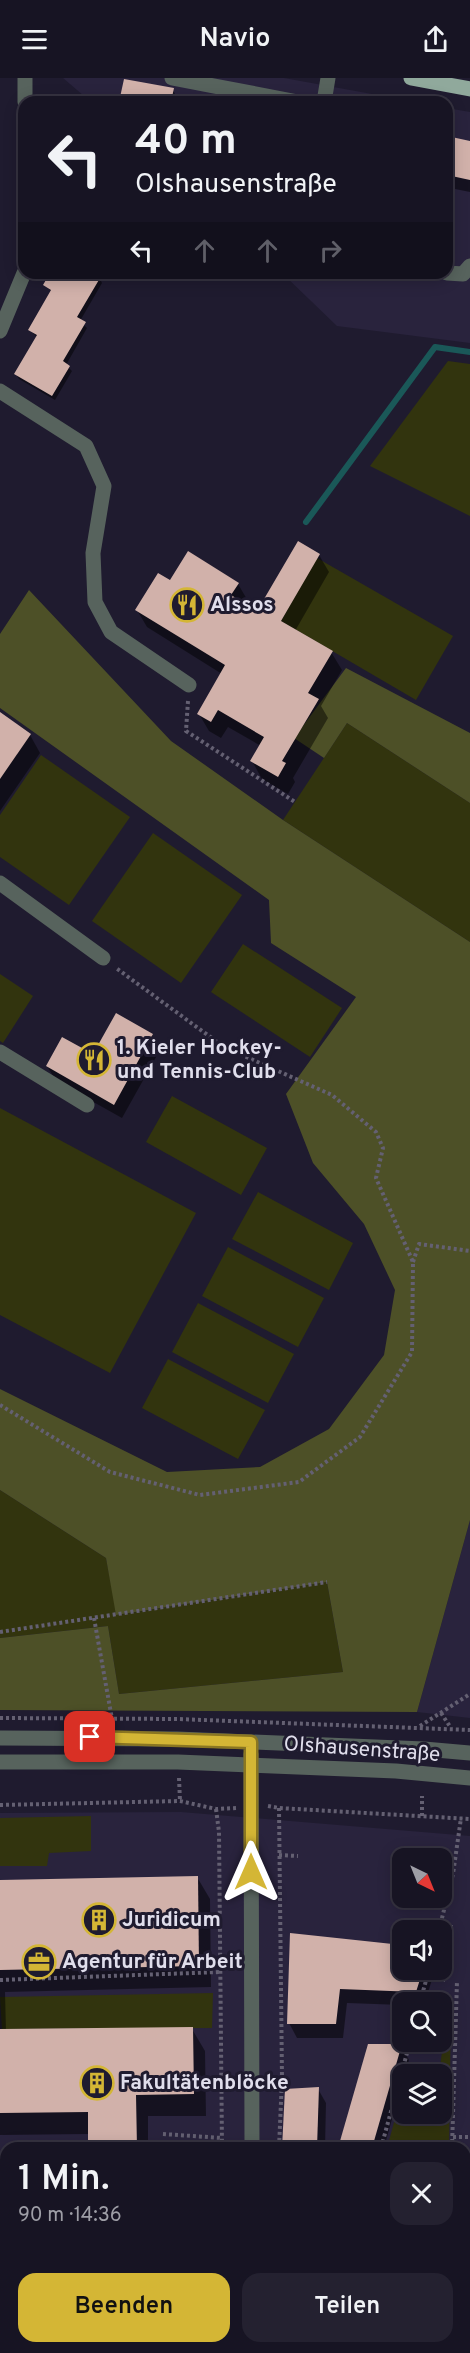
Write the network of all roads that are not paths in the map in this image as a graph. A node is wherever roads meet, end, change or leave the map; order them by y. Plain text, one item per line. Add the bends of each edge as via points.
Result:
1 (26, 78) edge
2 (172, 78) edge
3 (328, 78) edge
4 (411, 78) edge
5 (470, 89) edge
6 (25, 96) edge
7 (266, 96) edge
8 (325, 96) edge
9 (470, 266) edge
10 (453, 273) edge
11 (22, 279) edge
12 (0, 331) edge
13 (0, 391) edge
14 (189, 685) road end
15 (0, 883) edge
16 (103, 958) road end
17 (0, 1052) edge
18 (87, 1105) dead end
19 (0, 1738) edge
20 (251, 1742) junction
21 (470, 1753) edge
22 (0, 1762) edge
23 (251, 1764) junction
24 (470, 1778) edge
25 (252, 2142) edge

1 - 6 street
2 - 7 street
3 - 8 street
4 - 5 main road
9 - 10 street via 463,274
11 - 12 street
13 - 14 street via 86,446 104,486 93,553 95,602 111,632
15 - 16 street
17 - 18 street
19 - 20 street, Olshausenstraße
20 - 21 street, Olshausenstraße
20 - 23 street
22 - 23 street, Olshausenstraße
23 - 24 street, Olshausenstraße
23 - 25 street

